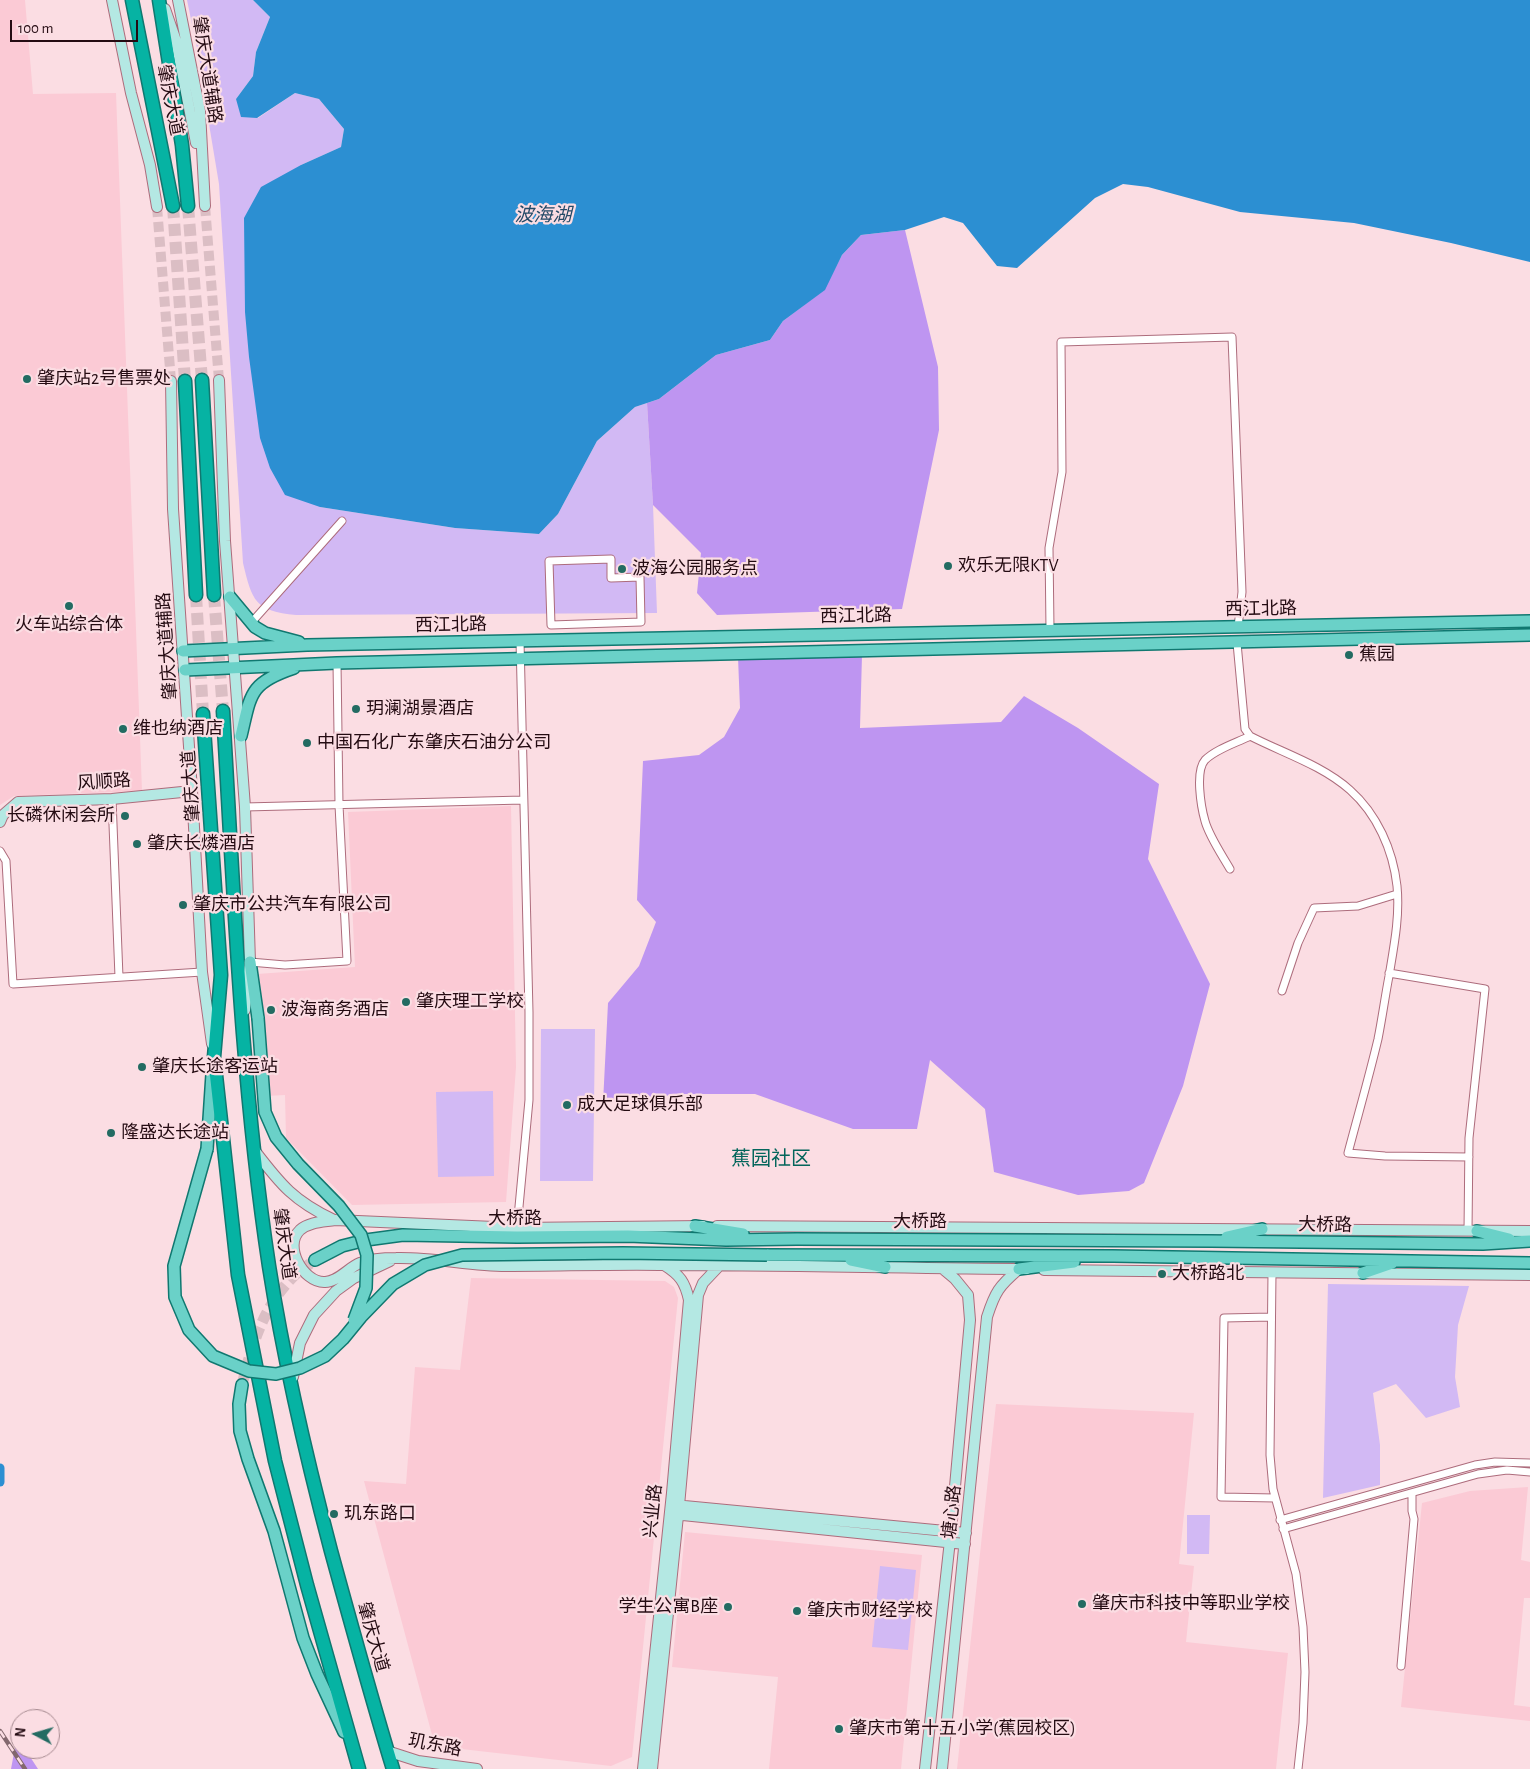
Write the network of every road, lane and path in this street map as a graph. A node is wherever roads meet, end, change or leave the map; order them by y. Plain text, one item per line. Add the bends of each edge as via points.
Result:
1 (112, 0) edge
2 (160, 0) edge
3 (178, 0) edge
4 (132, 4) edge
5 (202, 173) junction
6 (173, 206) tunnel mouth
7 (188, 206) tunnel mouth
8 (205, 206) tunnel mouth
9 (157, 207) tunnel mouth
10 (202, 380) tunnel mouth
11 (219, 380) tunnel mouth
12 (171, 381) tunnel mouth
13 (185, 381) tunnel mouth
14 (342, 520) dead end
15 (549, 561) joint
16 (196, 595) tunnel mouth
17 (214, 595) tunnel mouth
18 (230, 597) junction
19 (1530, 621) edge
20 (251, 623) junction
21 (1238, 627) junction
22 (1050, 629) junction
23 (980, 631) junction
24 (1530, 635) edge
25 (520, 641) junction
26 (1237, 643) junction
27 (307, 645) junction
28 (234, 648) junction
29 (980, 648) junction
30 (183, 651) junction
31 (521, 659) junction
32 (337, 663) junction
33 (308, 664) junction
34 (236, 668) junction
35 (185, 670) junction
36 (223, 711) tunnel mouth
37 (203, 714) tunnel mouth
38 (241, 736) junction
39 (1250, 736) junction
40 (192, 791) junction
41 (112, 798) junction
42 (523, 800) junction
43 (339, 805) junction
44 (245, 807) junction
45 (0, 822) edge
46 (0, 851) edge
47 (1230, 869) dead end
48 (1397, 894) junction
49 (250, 962) junction
50 (202, 972) junction
51 (1389, 973) junction
52 (119, 978) junction
53 (1282, 991) dead end
54 (243, 1035) junction
55 (214, 1058) junction
56 (255, 1151) junction
57 (1469, 1157) junction
58 (335, 1220) junction
59 (695, 1226) junction
60 (517, 1228) junction
61 (1262, 1229) junction
62 (1472, 1231) junction
63 (1530, 1231) edge
64 (797, 1239) junction
65 (1212, 1241) junction
66 (1518, 1241) junction
67 (1530, 1241) edge
68 (822, 1255) junction
69 (1113, 1256) junction
70 (398, 1258) junction
71 (315, 1260) tunnel mouth
72 (1400, 1261) junction
73 (1530, 1263) edge
74 (664, 1264) junction
75 (720, 1265) junction
76 (885, 1267) junction
77 (943, 1269) junction
78 (1019, 1269) junction
79 (1272, 1273) junction
80 (1363, 1273) junction
81 (1530, 1275) edge
82 (1271, 1317) junction
83 (343, 1339) junction
84 (242, 1385) tunnel mouth
85 (291, 1388) junction
86 (1530, 1463) edge
87 (1530, 1472) edge
88 (1412, 1493) junction
89 (1275, 1498) junction
90 (674, 1510) junction
91 (1280, 1520) junction
92 (1283, 1530) junction
93 (966, 1533) junction
94 (950, 1537) junction
95 (965, 1544) junction
96 (1401, 1666) dead end
97 (351, 1747) junction
98 (387, 1751) junction
99 (359, 1769) edge
100 (393, 1769) edge
101 (477, 1769) edge
102 (643, 1769) edge
103 (652, 1769) edge
104 (925, 1769) edge
105 (942, 1769) edge
106 (1298, 1769) edge

1 - 9 street
2 - 5 street via 176,42
2 - 7 highway, 肇庆大道
3 - 5 street, 肇庆大道辅路 via 200,111
4 - 6 highway, 肇庆大道
5 - 8 street, 肇庆大道辅路
10 - 17 highway
11 - 18 street
12 - 30 street, 肇庆大道辅路 via 174,509
13 - 16 highway
14 - 20 street
15 - 15 street via 611,559 611,578 640,577 641,622 551,625
18 - 20 main road
18 - 28 street
19 - 21 main road, 西江北路
20 - 27 main road via 265,633
21 - 22 main road, 西江北路
21 - 22 street via 1242,592 1232,337 1061,342 1062,472 1049,548
22 - 23 main road, 西江北路
23 - 25 main road, 西江北路
23 - 29 main road
24 - 26 main road, 西江北路
25 - 27 main road, 西江北路
25 - 31 street
26 - 29 main road, 西江北路
26 - 39 street via 1245,730
27 - 28 main road, 西江北路
27 - 33 main road
28 - 30 main road, 西江北路
28 - 34 street
29 - 31 main road, 西江北路
30 - 35 street, 肇庆大道辅路
31 - 32 main road, 西江北路
31 - 42 street
32 - 33 main road, 西江北路
32 - 43 street
33 - 34 main road, 西江北路
33 - 38 main road via 268,678 258,686 251,695
34 - 35 main road, 西江北路
34 - 38 street
35 - 40 street, 肇庆大道辅路
36 - 54 highway, 肇庆大道
37 - 55 highway, 肇庆大道 via 221,975
38 - 44 street
39 - 47 street via 1211,755 1200,772 1205,821
39 - 48 street via 1323,771 1350,790 1374,817 1388,845
40 - 41 street, 风顺路
40 - 50 street, 肇庆大道辅路
41 - 45 street, 风顺路 via 18,802
41 - 52 street
42 - 43 street
42 - 60 street via 529,1100
43 - 44 street
43 - 49 street via 347,961 285,966
44 - 49 street
46 - 52 street via 6,861 13,984
48 - 51 street via 1398,919
48 - 53 street via 1358,906 1314,908
49 - 54 street
49 - 83 main road, bridge via 265,1112 276,1137 355,1224 365,1248 366,1288 358,1313
50 - 52 street
50 - 55 street, 肇庆大道辅路
51 - 57 street via 1485,989
51 - 57 street via 1378,1038 1348,1153
54 - 56 highway, 肇庆大道
55 - 83 main road, bridge via 207,1149 174,1266 175,1297 189,1330 213,1356 249,1371 276,1374 300,1368 324,1356
55 - 97 highway, 肇庆大道 via 238,1275 255,1363 275,1461
56 - 58 street via 286,1190
56 - 85 highway, 肇庆大道 via 269,1267
57 - 62 street
58 - 60 street
58 - 70 street via 310,1224 299,1231 293,1244 298,1262 312,1279 325,1283 360,1263
59 - 60 street
59 - 61 street
59 - 64 main road
61 - 62 street
61 - 65 main road
62 - 63 street
62 - 66 main road
64 - 65 main road, 大桥路
64 - 71 main road, 大桥路 via 403,1235 342,1246
65 - 66 main road, 大桥路 via 1483,1244
66 - 67 main road, 大桥路
68 - 69 main road, 大桥路
68 - 76 main road
68 - 83 main road, 大桥路, bridge via 462,1255 425,1265 393,1284
69 - 72 main road, 大桥路
69 - 78 main road
70 - 74 street via 504,1266
70 - 85 street via 354,1278 336,1291 314,1315 300,1343
72 - 73 main road, 大桥路
72 - 80 main road
74 - 75 street
74 - 90 street, 兴业路 via 678,1274 689,1300
75 - 76 street
75 - 90 street, 兴业路 via 703,1283 698,1296
76 - 77 street
77 - 78 street
77 - 94 street, 塘心路 via 956,1279 968,1295 970,1305
78 - 79 street
78 - 93 street, 塘心路 via 994,1295 987,1318
79 - 80 street
79 - 82 street
80 - 81 street
82 - 89 street via 1270,1455
82 - 89 street via 1224,1318 1221,1497
84 - 97 main road via 238,1404 240,1431 248,1459 274,1531 303,1638
85 - 98 highway, 肇庆大道 via 344,1600
86 - 91 street via 1506,1461 1475,1466
87 - 88 street via 1488,1472
88 - 92 street
88 - 96 street via 1414,1519
89 - 91 street
90 - 94 street
90 - 102 street, 兴业路
90 - 103 street, 兴业路
91 - 92 street
92 - 106 street via 1296,1574 1303,1627 1305,1672
93 - 94 street
93 - 95 street, 塘心路
94 - 95 street
94 - 104 street, 塘心路
95 - 105 street, 塘心路
97 - 99 highway, 肇庆大道
98 - 100 highway, 肇庆大道
98 - 101 street, 玑东路 via 418,1761

